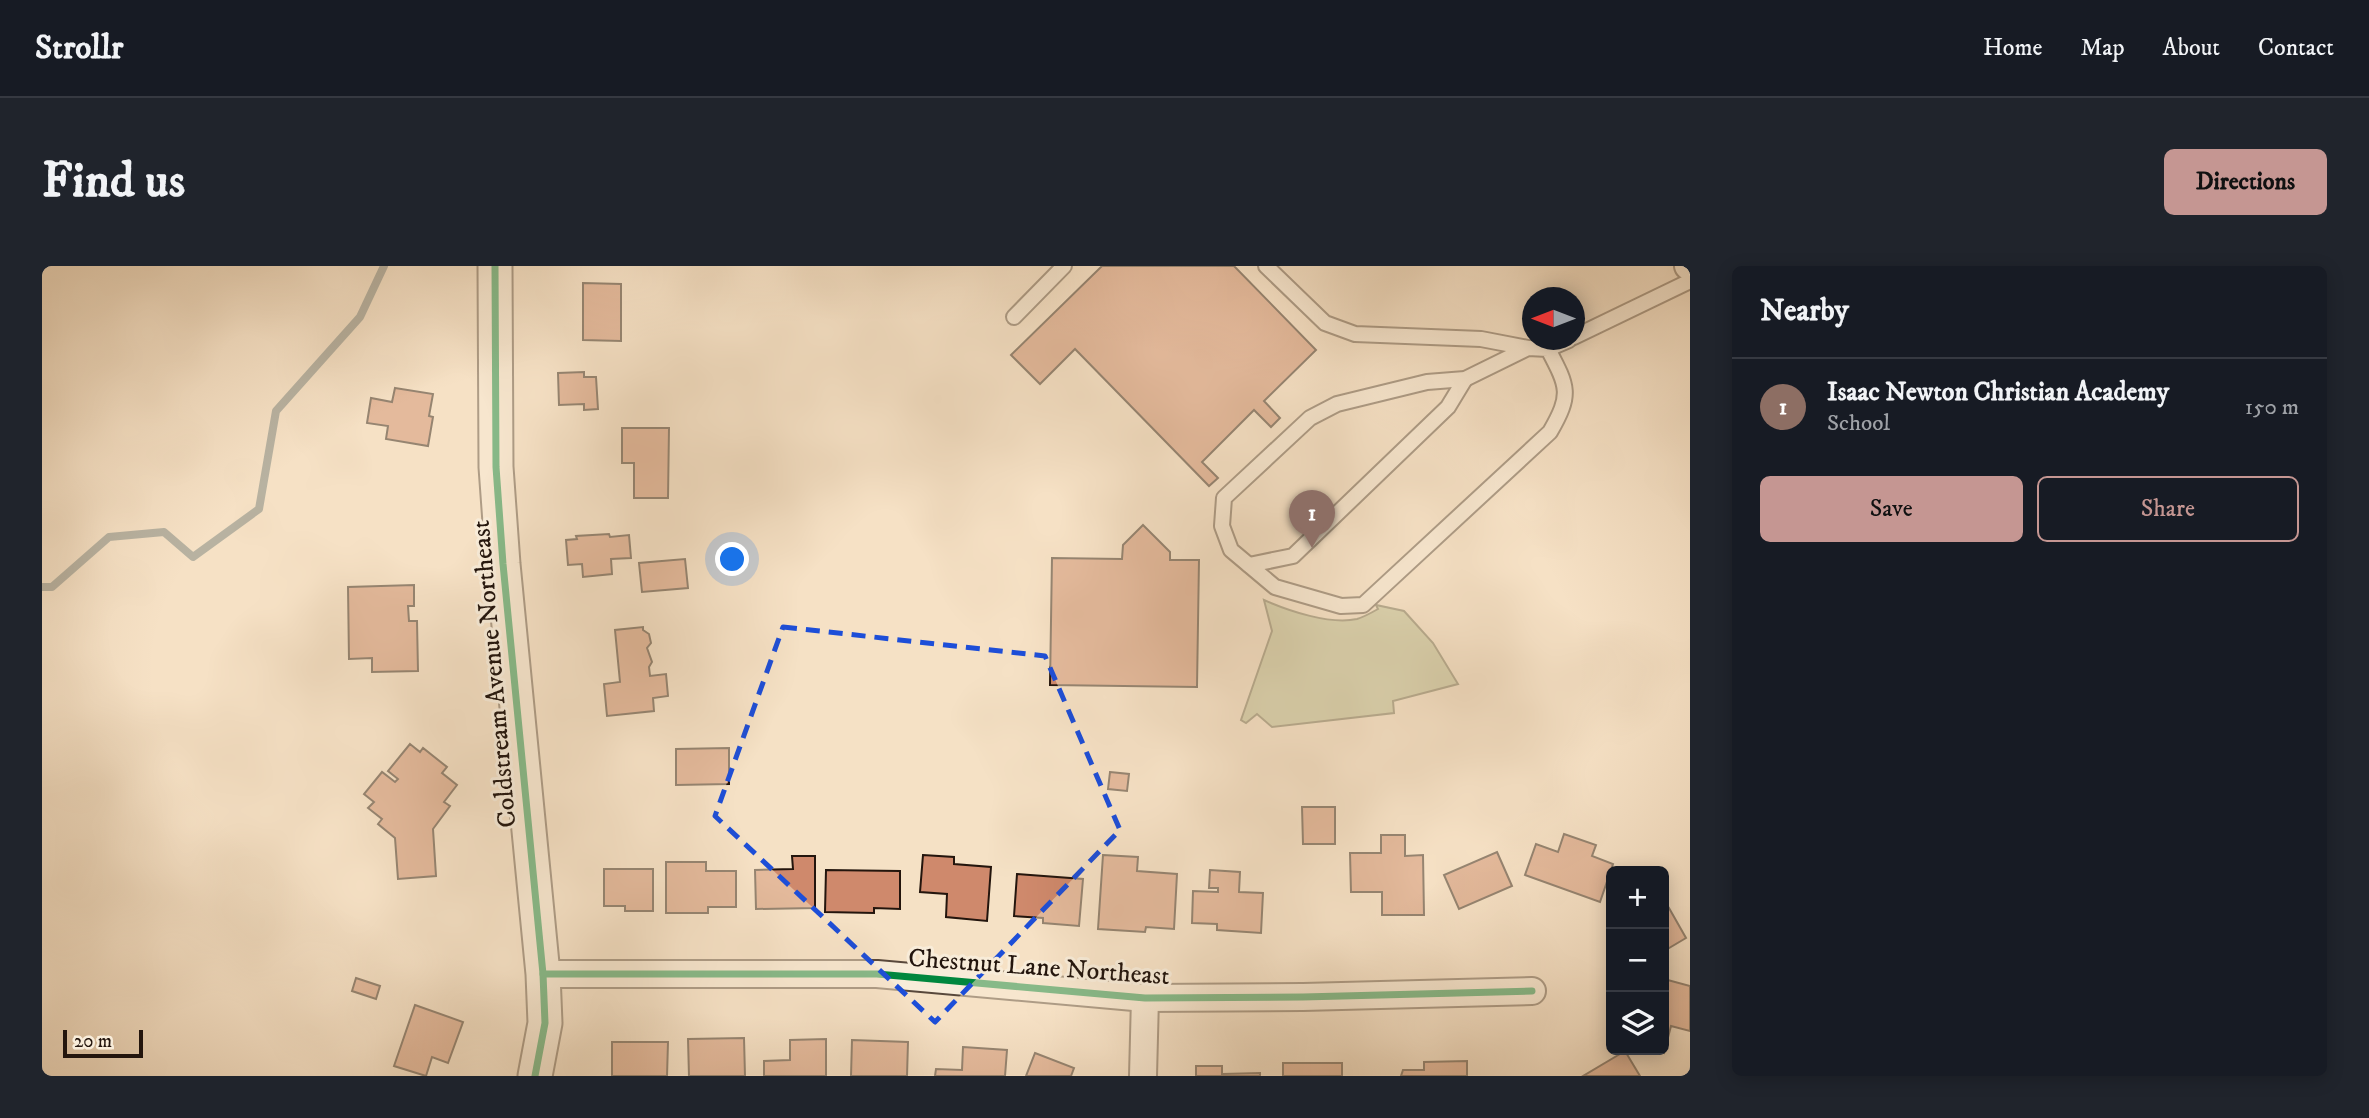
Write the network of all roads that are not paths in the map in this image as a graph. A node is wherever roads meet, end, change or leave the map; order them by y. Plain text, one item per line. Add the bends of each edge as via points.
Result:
1 (495, 266) edge
2 (1064, 266) edge
3 (1266, 266) edge
4 (1690, 281) edge
5 (1014, 317) dead end
6 (1585, 332) edge
7 (1522, 347) edge
8 (1524, 350) edge
9 (1549, 350) edge
10 (1465, 379) junction
11 (1249, 565) junction
12 (543, 974) junction
13 (1532, 991) dead end
14 (1145, 998) junction
15 (535, 1076) edge
16 (1143, 1076) edge

1 - 12 street, Coldstream Avenue Northeast via 496,467
2 - 5 lane
3 - 7 lane via 1325,323 1355,334 1481,339
4 - 6 lane
8 - 10 lane
9 - 11 lane via 1565,381 1563,409 1550,432 1363,605 1341,606 1275,587
10 - 11 lane via 1448,407 1293,556
10 - 11 lane via 1427,382 1337,404 1310,418 1224,498 1222,526 1231,550
12 - 14 street, Chestnut Lane Northeast via 877,974
12 - 15 street, Coldstream Avenue Northeast via 545,1023
13 - 14 street, Chestnut Lane Northeast
14 - 16 street

